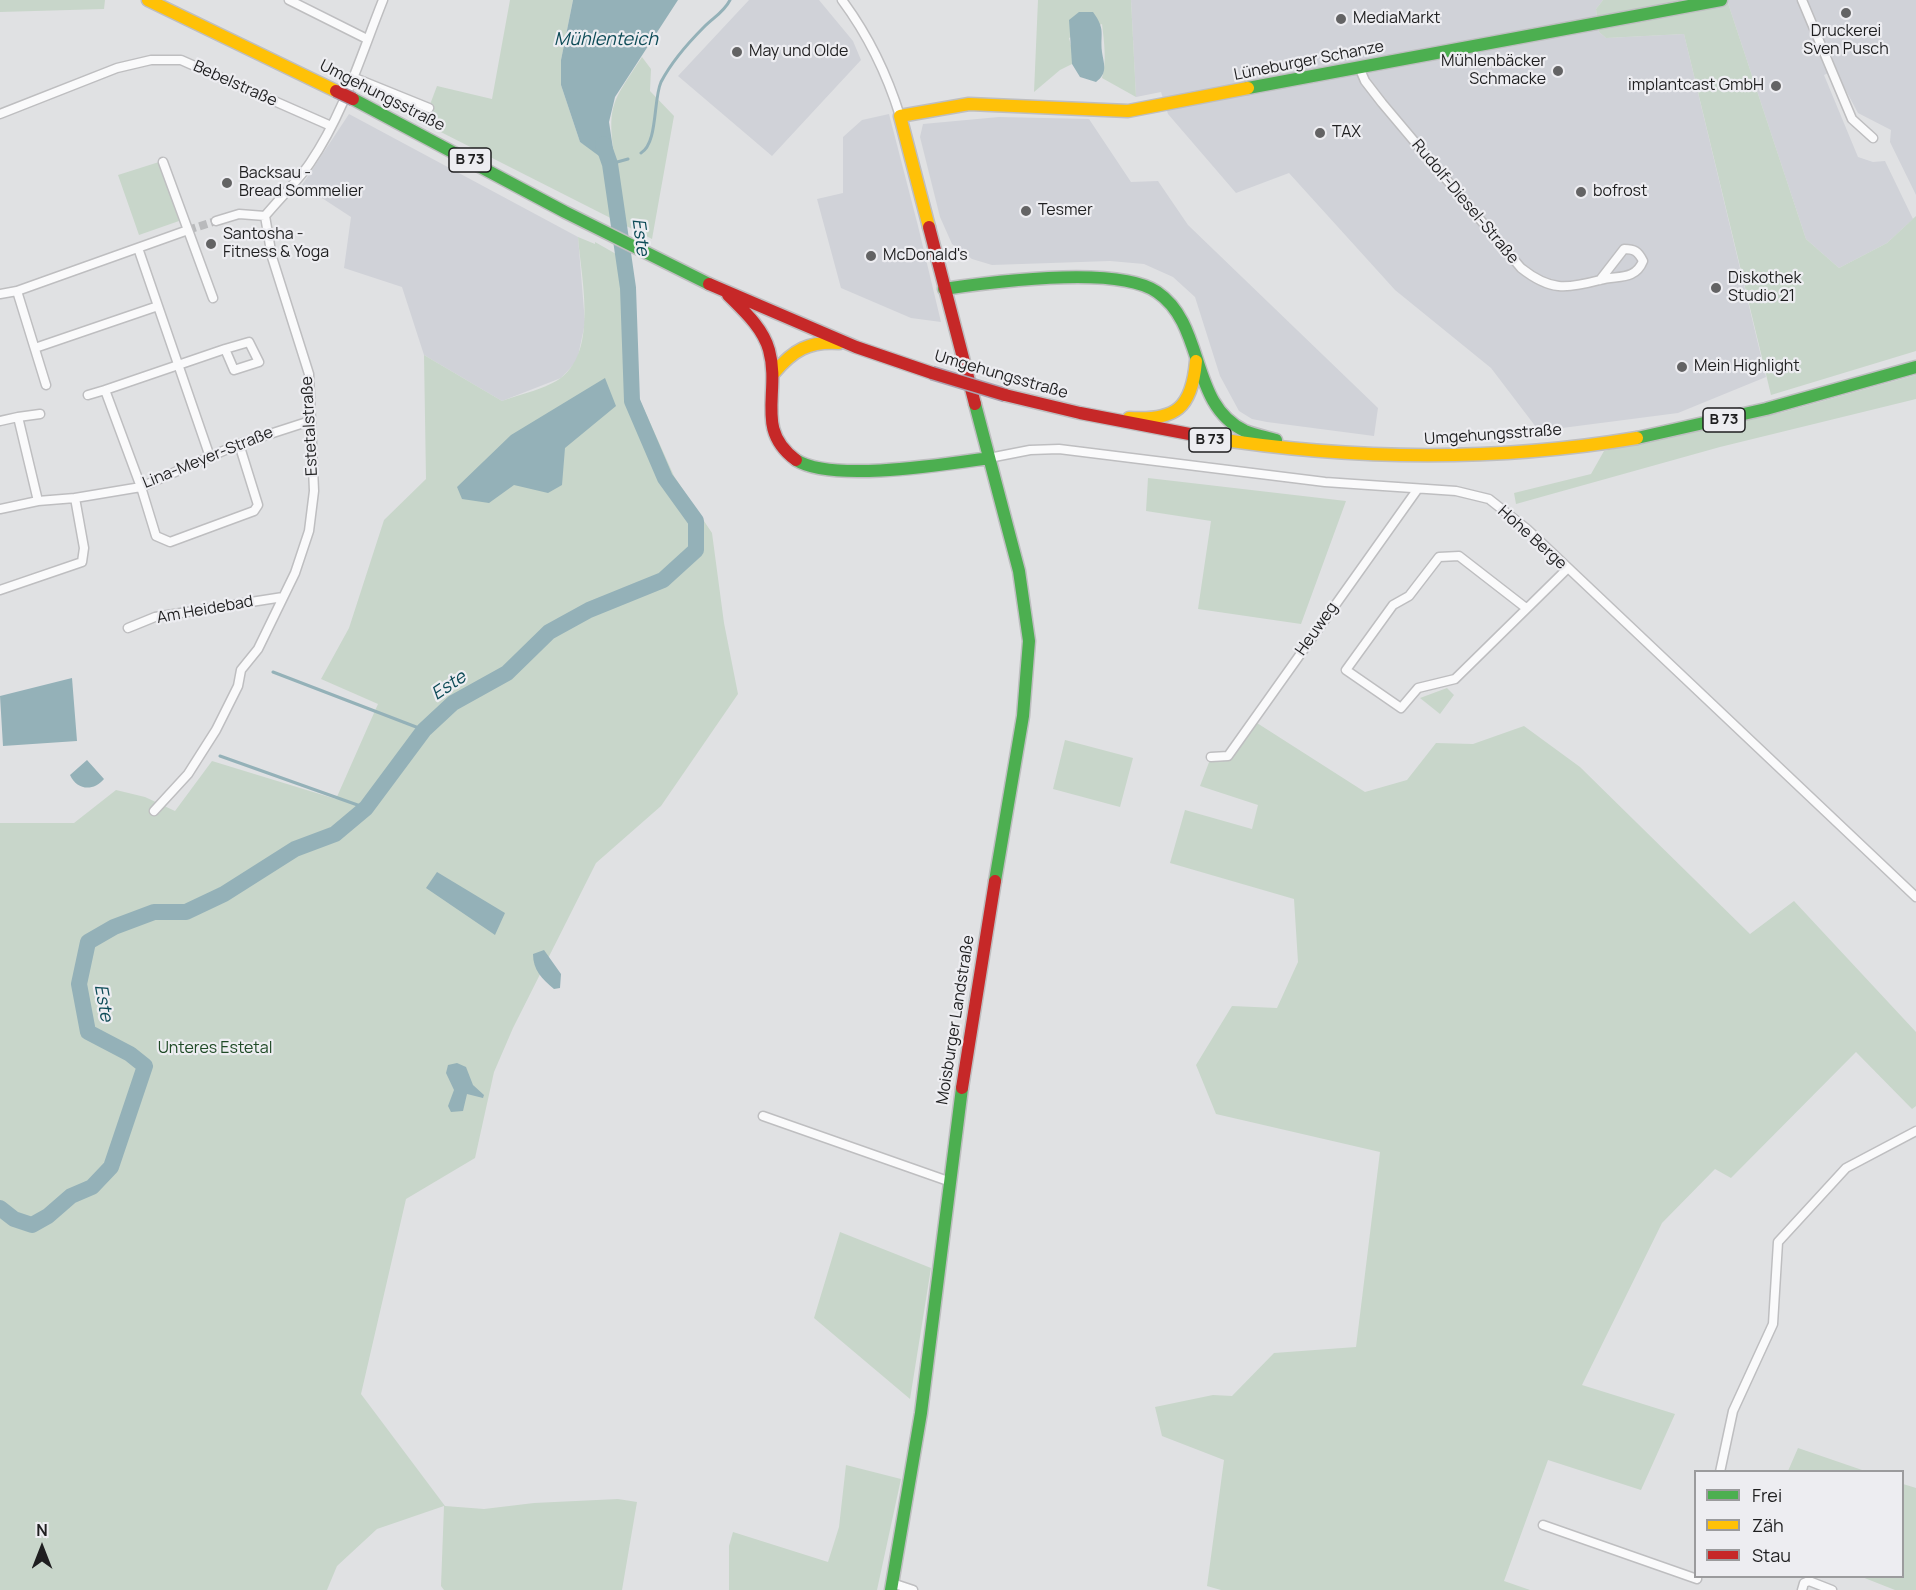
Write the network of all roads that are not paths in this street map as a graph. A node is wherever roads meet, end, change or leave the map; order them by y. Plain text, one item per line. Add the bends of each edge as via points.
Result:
1 (148, 0) edge
2 (289, 0) edge
3 (383, 0) edge
4 (842, 0) edge
5 (1721, 0) edge
6 (1802, 0) edge
7 (367, 39) junction
8 (1359, 67) junction
9 (355, 78) junction
10 (429, 108) dead end
11 (0, 114) edge
12 (900, 116) junction
13 (332, 126) junction
14 (1873, 138) dead end
15 (163, 162) dead end
16 (265, 216) junction
17 (216, 221) tunnel mouth
18 (188, 230) junction
19 (138, 249) junction
20 (1600, 280) junction
21 (944, 289) junction
22 (723, 290) junction
23 (18, 291) junction
24 (0, 294) edge
25 (213, 298) dead end
26 (158, 306) junction
27 (848, 344) junction
28 (35, 348) junction
29 (225, 350) dead end
30 (1196, 360) junction
31 (179, 365) junction
32 (1916, 367) edge
33 (774, 373) junction
34 (46, 386) dead end
35 (105, 390) junction
36 (88, 395) dead end
37 (1056, 408) junction
38 (40, 414) dead end
39 (18, 417) junction
40 (0, 421) edge
41 (310, 422) junction
42 (239, 444) junction
43 (1366, 455) junction
44 (210, 457) junction
45 (989, 458) junction
46 (141, 487) junction
47 (1417, 490) junction
48 (75, 498) junction
49 (38, 501) junction
50 (0, 509) edge
51 (1567, 569) junction
52 (0, 590) edge
53 (283, 597) junction
54 (1526, 608) junction
55 (128, 628) dead end
56 (1211, 757) dead end
57 (154, 811) dead end
58 (1916, 897) edge
59 (763, 1116) dead end
60 (1916, 1131) edge
61 (948, 1181) junction
62 (1720, 1470) edge
63 (1543, 1525) dead end
64 (1694, 1577) edge
65 (1698, 1578) edge
66 (892, 1587) edge
67 (912, 1590) edge
68 (1695, 1590) edge
69 (1802, 1590) edge
70 (1832, 1590) edge

1 - 22 main road, Umgehungsstraße / B 73, bridge via 353,99
2 - 7 street
3 - 7 street
4 - 12 street via 859,22 889,81
5 - 8 main road, Lüneburger Schanze
6 - 14 street via 1852,119
7 - 9 street
8 - 12 main road, Lüneburger Schanze via 1128,111 979,104
8 - 20 street, Rudolf-Diesel-Straße via 1378,98 1521,268 1533,278 1560,287 1590,285
9 - 10 street
9 - 13 street
11 - 13 street, Bebelstraße via 117,68 151,60 181,60
12 - 21 main road
13 - 16 street via 310,163
15 - 18 street
16 - 17 street via 239,214
16 - 41 street, Estetalstraße via 272,257 309,374
18 - 19 street
18 - 25 street
19 - 23 street
19 - 26 street
20 - 20 street, Rudolf-Diesel-Straße via 1640,269 1643,261 1639,252 1624,249
21 - 30 main road via 1047,280 1111,279 1135,283 1171,303 1181,316
21 - 45 main road
22 - 27 main road, Umgehungsstraße / B 73
22 - 33 main road via 758,325 768,342
23 - 24 street
23 - 28 street
26 - 28 street
26 - 31 street
27 - 33 main road via 808,344 791,352
27 - 37 main road, Umgehungsstraße / B 73, bridge via 932,373
28 - 34 street
29 - 31 street
30 - 37 main road via 1192,393 1182,408 1169,416 1140,419
30 - 43 main road via 1215,406 1237,429 1253,437
31 - 35 street
31 - 44 street
32 - 43 main road, Umgehungsstraße / B 73 via 1695,428 1612,443 1440,458
33 - 45 main road via 773,435 785,452 803,465 835,470 890,468
35 - 36 street
35 - 46 street
37 - 43 main road, Umgehungsstraße / B 73 via 1215,441
38 - 39 street
39 - 40 street
39 - 49 street
41 - 42 street, Lina-Meyer-Straße
41 - 53 street, Estetalstraße via 314,491 309,531
42 - 44 street, Lina-Meyer-Straße
42 - 46 street via 258,505 254,511 170,542 156,536
44 - 46 street, Lina-Meyer-Straße
45 - 47 street, Hohe Berge via 1030,450 1059,450
45 - 61 main road, Moisburger Landstraße via 1027,610 1029,666
46 - 48 street, Lina-Meyer-Straße
47 - 51 street, Hohe Berge via 1456,491 1489,499 1527,529
47 - 56 street, Heuweg via 1228,756
48 - 49 street, Lina-Meyer-Straße
48 - 52 street via 84,548 82,562
49 - 50 street, Lina-Meyer-Straße
51 - 54 street
51 - 58 street, Hohe Berge
53 - 55 street, Am Heidebad via 155,617
53 - 57 street, Estetalstraße via 258,649 241,670 238,686 216,730 188,774
54 - 54 street via 1455,679 1418,688 1401,708 1346,670 1394,605 1409,596 1439,557 1459,556
59 - 61 street
60 - 62 street via 1846,1168 1778,1242 1773,1324 1733,1411
61 - 66 main road, Moisburger Landstraße via 921,1413
63 - 64 street
65 - 68 street
66 - 67 street
69 - 70 street via 1809,1581

